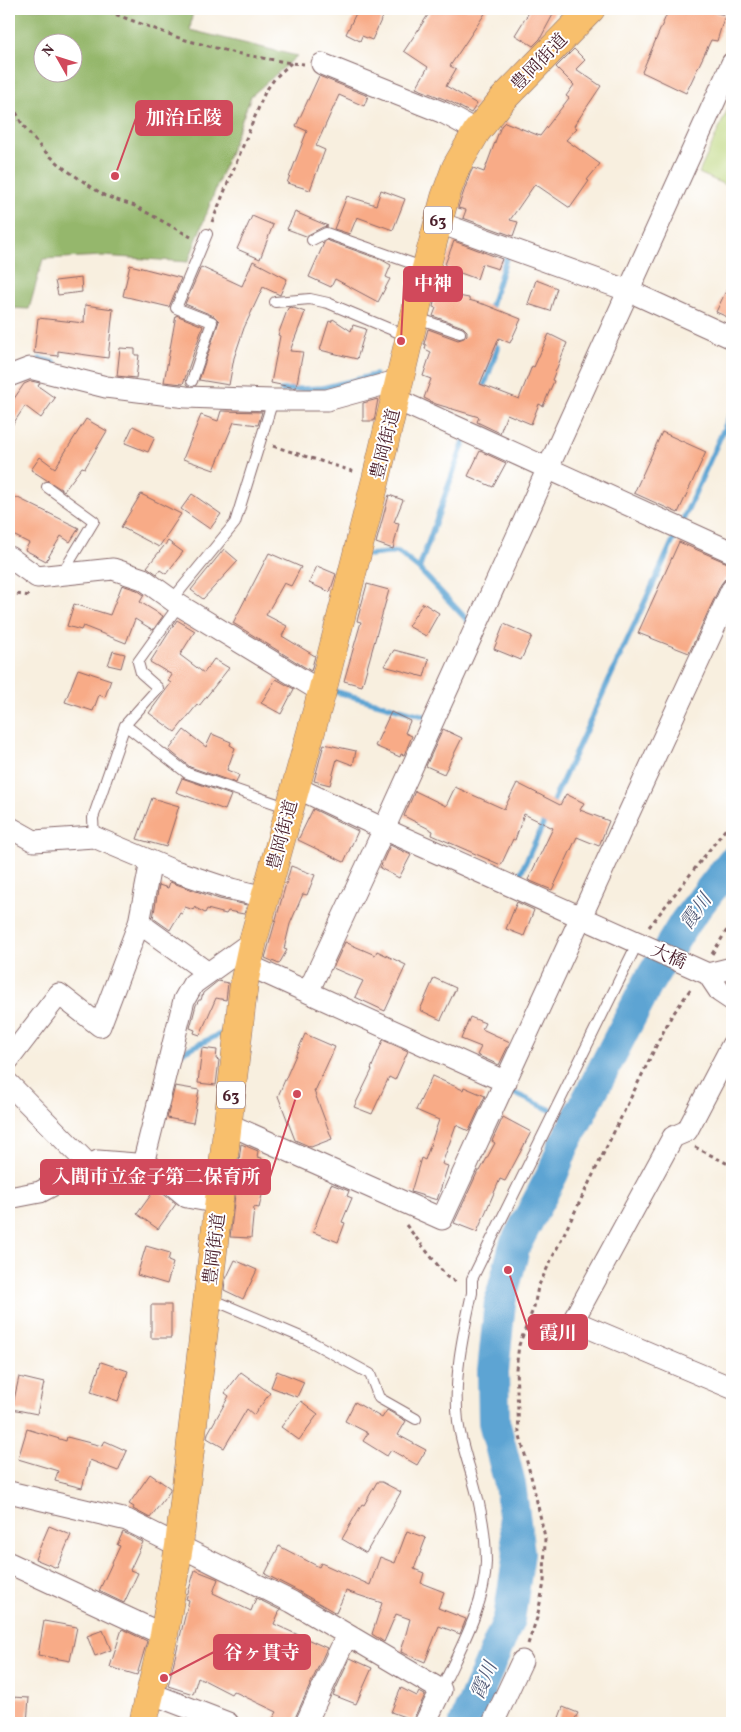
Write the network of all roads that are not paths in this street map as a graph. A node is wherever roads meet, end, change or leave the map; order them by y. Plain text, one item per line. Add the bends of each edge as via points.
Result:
1 (591, 9) edge
2 (732, 63) edge
3 (322, 64) road end
4 (477, 131) junction
5 (437, 222) junction
6 (207, 234) road end
7 (312, 240) dead end
8 (426, 268) junction
9 (629, 291) junction
10 (275, 302) dead end
11 (412, 327) junction
12 (460, 333) dead end
13 (732, 338) edge
14 (9, 376) edge
15 (398, 389) junction
16 (189, 390) junction
17 (273, 400) junction
18 (548, 469) junction
19 (47, 487) dead end
20 (732, 552) edge
21 (9, 557) edge
22 (61, 574) junction
23 (732, 589) edge
24 (175, 602) junction
25 (322, 692) junction
26 (126, 725) junction
27 (292, 798) junction
28 (9, 827) edge
29 (384, 830) junction
30 (94, 837) junction
31 (151, 861) junction
32 (265, 897) junction
33 (582, 917) junction
34 (139, 923) junction
35 (640, 943) junction
36 (250, 953) junction
37 (732, 968) edge
38 (702, 971) junction
39 (208, 973) junction
40 (308, 992) junction
41 (732, 1000) edge
42 (732, 1045) edge
43 (9, 1059) edge
44 (506, 1082) junction
45 (9, 1084) edge
46 (228, 1124) junction
47 (143, 1164) junction
48 (90, 1166) junction
49 (9, 1198) edge
50 (219, 1203) junction
51 (208, 1297) junction
52 (732, 1388) edge
53 (416, 1419) dead end
54 (9, 1492) edge
55 (179, 1546) junction
56 (9, 1563) edge
57 (164, 1635) junction
58 (347, 1635) junction
59 (522, 1661) road end
60 (441, 1690) junction
61 (150, 1693) junction
62 (143, 1723) edge
63 (228, 1723) edge
64 (306, 1723) edge
65 (425, 1723) edge
66 (493, 1723) edge

1 - 4 main road, 豊岡街道 / 63 via 503,99
2 - 9 street
3 - 4 street via 444,113
4 - 5 main road, 豊岡街道 / 63 via 456,167
5 - 8 main road, 豊岡街道 / 63
5 - 9 street
6 - 16 lane via 176,308 212,322
7 - 8 lane via 326,233
8 - 11 main road, 豊岡街道 / 63
9 - 13 street
9 - 18 street
10 - 11 lane via 310,299
11 - 12 lane
11 - 15 main road, 豊岡街道 / 63
14 - 16 street via 30,368 106,387
15 - 17 street via 327,400
15 - 18 street
15 - 25 main road, 豊岡街道 / 63
16 - 17 street
17 - 24 lane via 235,524
18 - 20 street
18 - 29 street
19 - 22 lane via 94,521
21 - 22 street via 37,577
22 - 24 street via 113,569 143,579
23 - 33 street
24 - 25 street
24 - 26 lane via 138,662 141,673 158,688
25 - 27 main road, 豊岡街道 / 63
26 - 27 lane via 187,773
26 - 30 lane via 93,818
27 - 29 street, 大橋
27 - 32 main road, 豊岡街道 / 63
28 - 30 street via 34,841
29 - 33 street, 大橋
29 - 40 street
30 - 31 street
31 - 32 street via 223,887
31 - 34 street
32 - 36 main road, 豊岡街道 / 63
33 - 35 street, 大橋
33 - 44 street
34 - 39 street
34 - 43 street via 100,1026 59,994
35 - 38 street, 大橋
35 - 60 lane via 472,1279 458,1380 458,1420 482,1516 486,1563 474,1619
36 - 39 street
36 - 40 street
36 - 46 main road, 豊岡街道 / 63
37 - 38 street
38 - 41 street via 720,992
39 - 47 street via 193,984 184,1000
40 - 44 street
42 - 52 street via 687,1132 673,1138 668,1146 573,1320
44 - 46 street via 442,1219
45 - 48 street
46 - 50 main road, 豊岡街道 / 63
47 - 48 street via 98,1161
47 - 50 street via 187,1196
48 - 49 street via 40,1192
50 - 51 main road, 豊岡街道 / 63
51 - 53 lane via 308,1340 370,1374 379,1398
51 - 55 main road, 豊岡街道 / 63
54 - 55 street via 127,1520
55 - 57 main road, 豊岡街道 / 63
55 - 58 street via 292,1602
56 - 57 street
57 - 61 main road, 豊岡街道 / 63
58 - 60 street
58 - 64 street
59 - 66 street
60 - 65 street
61 - 62 main road, 豊岡街道 / 63
61 - 63 street

